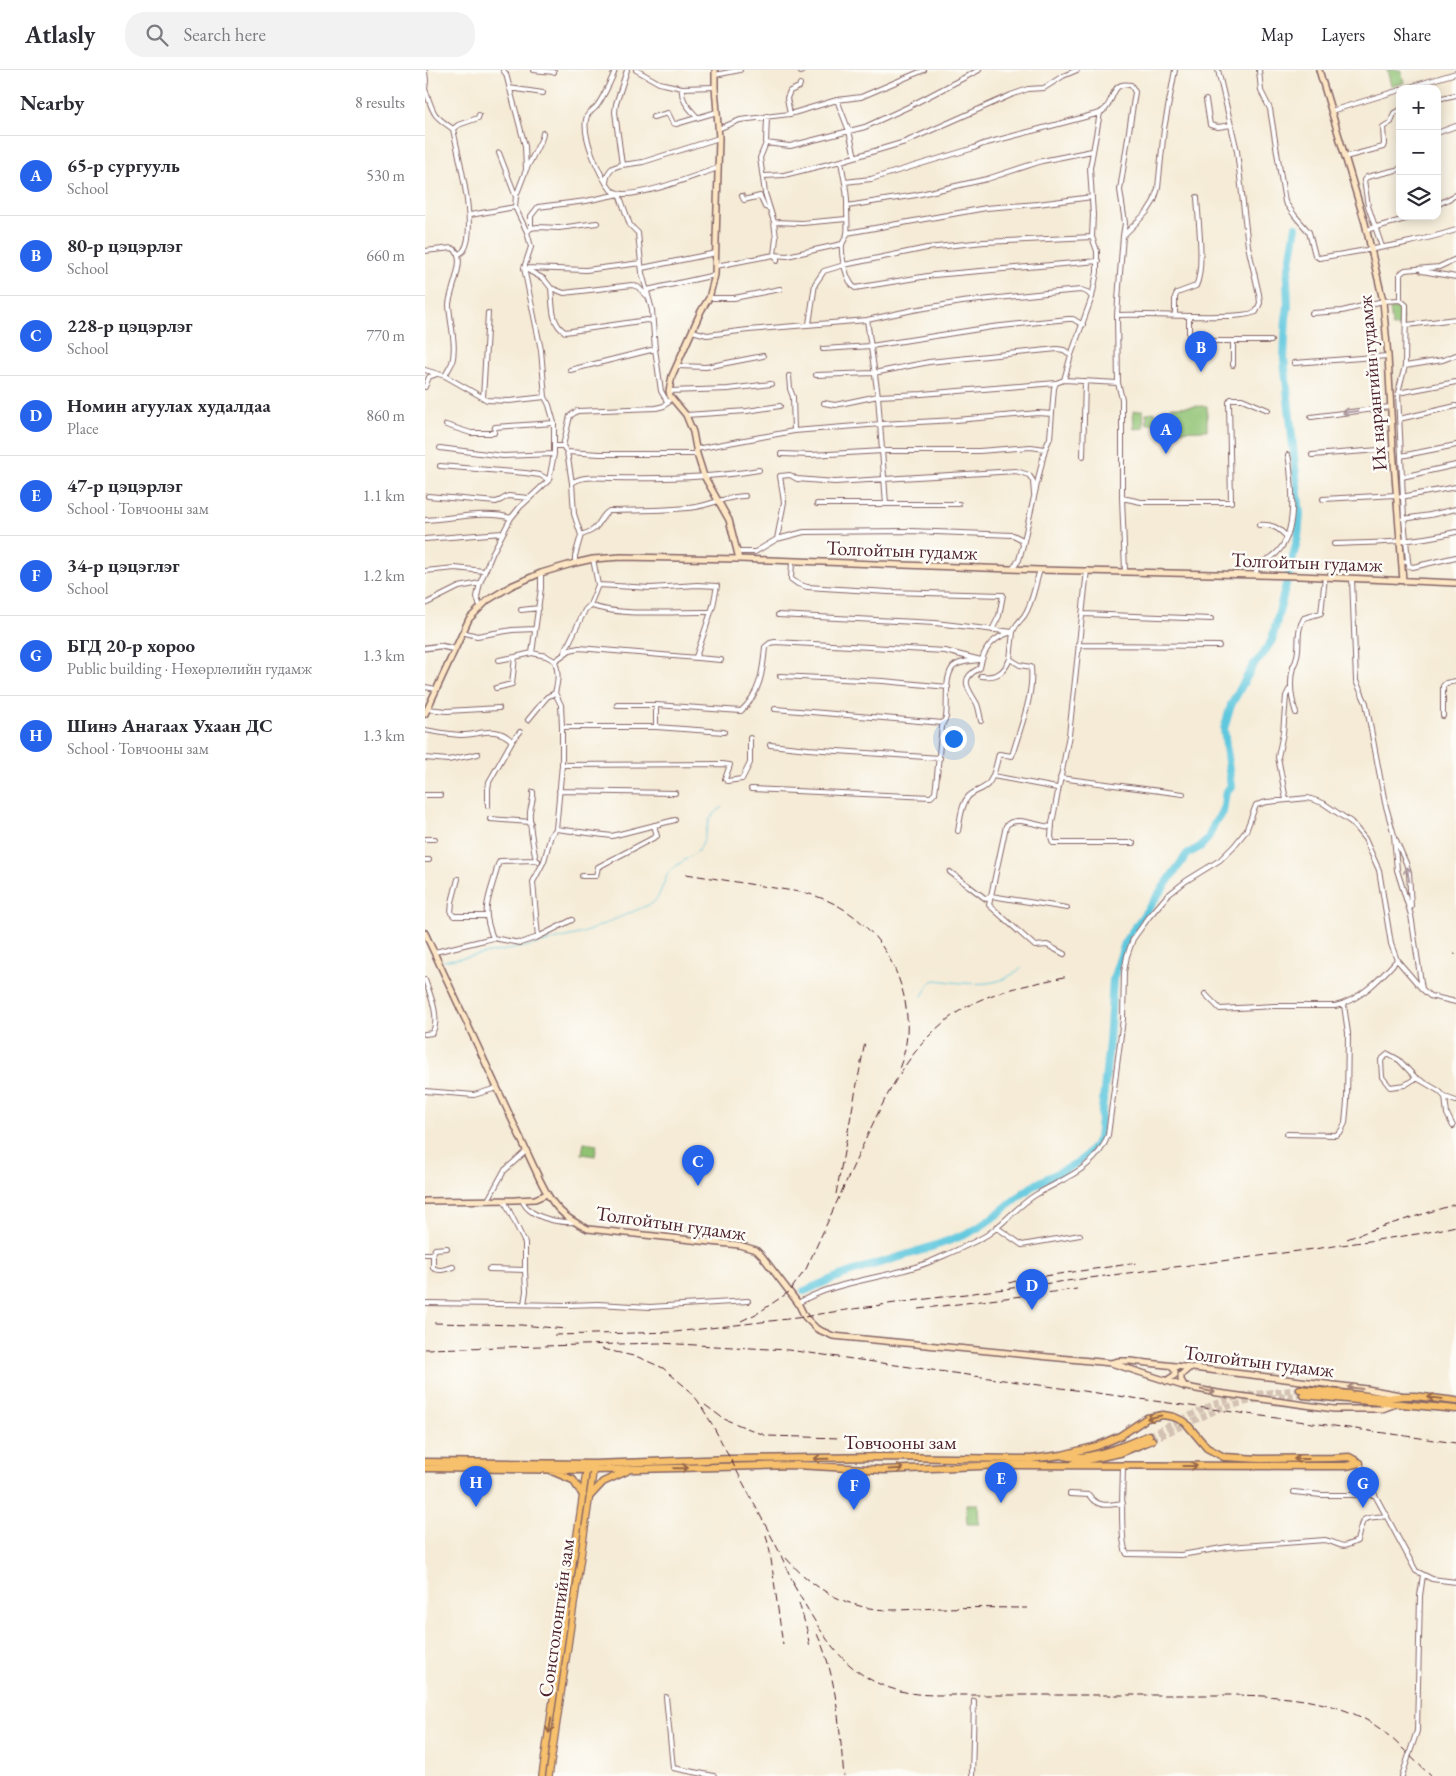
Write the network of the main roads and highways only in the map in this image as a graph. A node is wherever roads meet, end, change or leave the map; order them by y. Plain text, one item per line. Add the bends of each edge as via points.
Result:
1 (1319, 70) edge
2 (715, 73) edge
3 (739, 559) junction
4 (1403, 581) junction
5 (1456, 583) edge
6 (426, 710) edge
7 (426, 936) edge
8 (547, 1194) junction
9 (425, 1201) edge
10 (1111, 1363) junction
11 (1171, 1366) junction
12 (1189, 1368) junction
13 (1166, 1381) junction
14 (1186, 1387) junction
15 (1403, 1396) junction
16 (1456, 1401) edge
17 (1396, 1404) junction
18 (1456, 1409) edge
19 (1062, 1455) junction
20 (425, 1462) edge
21 (1071, 1466) junction
22 (587, 1467) junction
23 (594, 1467) junction
24 (425, 1468) edge
25 (546, 1469) junction
26 (633, 1469) junction
27 (587, 1496) junction
28 (542, 1776) edge
29 (549, 1776) edge

1 - 4 main road, Их нарангийн гудамж via 1360,208 1383,301 1403,542
2 - 3 main road via 719,138 715,275 709,298 670,382 669,391 670,401 686,414 704,476 729,520
3 - 4 main road, Толгойтын гудамж
3 - 6 main road, Толгойтын гудамж via 621,557 593,560 541,573 498,593 469,619
4 - 5 main road, Толгойтын гудамж
7 - 8 main road, Толгойтын гудамж
8 - 9 main road via 522,1199
8 - 10 main road, Толгойтын гудамж via 554,1205 588,1229 747,1246 756,1250 798,1302 811,1324 833,1336
10 - 11 main road, Толгойтын гудамж via 1125,1361
10 - 13 main road, Толгойтын гудамж
11 - 12 main road, Толгойтын гудамж
11 - 13 main road via 1175,1375
12 - 14 main road via 1180,1377
15 -> 12 main road, Толгойтын гудамж
13 - 14 main road, Толгойтын гудамж
14 -> 17 main road, Толгойтын гудамж via 1334,1409 1382,1409
16 -> 15 highway
15 - 17 highway via 1388,1398 1302,1392
17 - 18 highway
19 - 21 highway via 1077,1457 1151,1438 1120,1453 1076,1462
21 -> 19 highway, Товчооны зам via 1338,1466 1360,1463 1349,1457 1224,1457 1207,1448 1185,1422 1163,1415 1147,1418 1101,1444
19 -> 23 highway, Товчооны зам via 1031,1459 731,1459
20 - 22 highway, Товчооны зам
26 -> 21 highway, Товчооны зам via 796,1465 884,1470
22 - 23 highway, Товчооны зам
22 - 25 highway, Товчооны зам
22 - 27 main road, Сонсголонгийн зам
23 - 26 highway, Товчооны зам
23 - 27 main road, Сонсголонгийн зам
24 - 25 highway, Товчооны зам
25 - 27 highway via 567,1476
26 - 27 highway via 609,1478
27 -> 28 main road, Сонсголонгийн зам
27 - 29 main road, Сонсголонгийн зам

